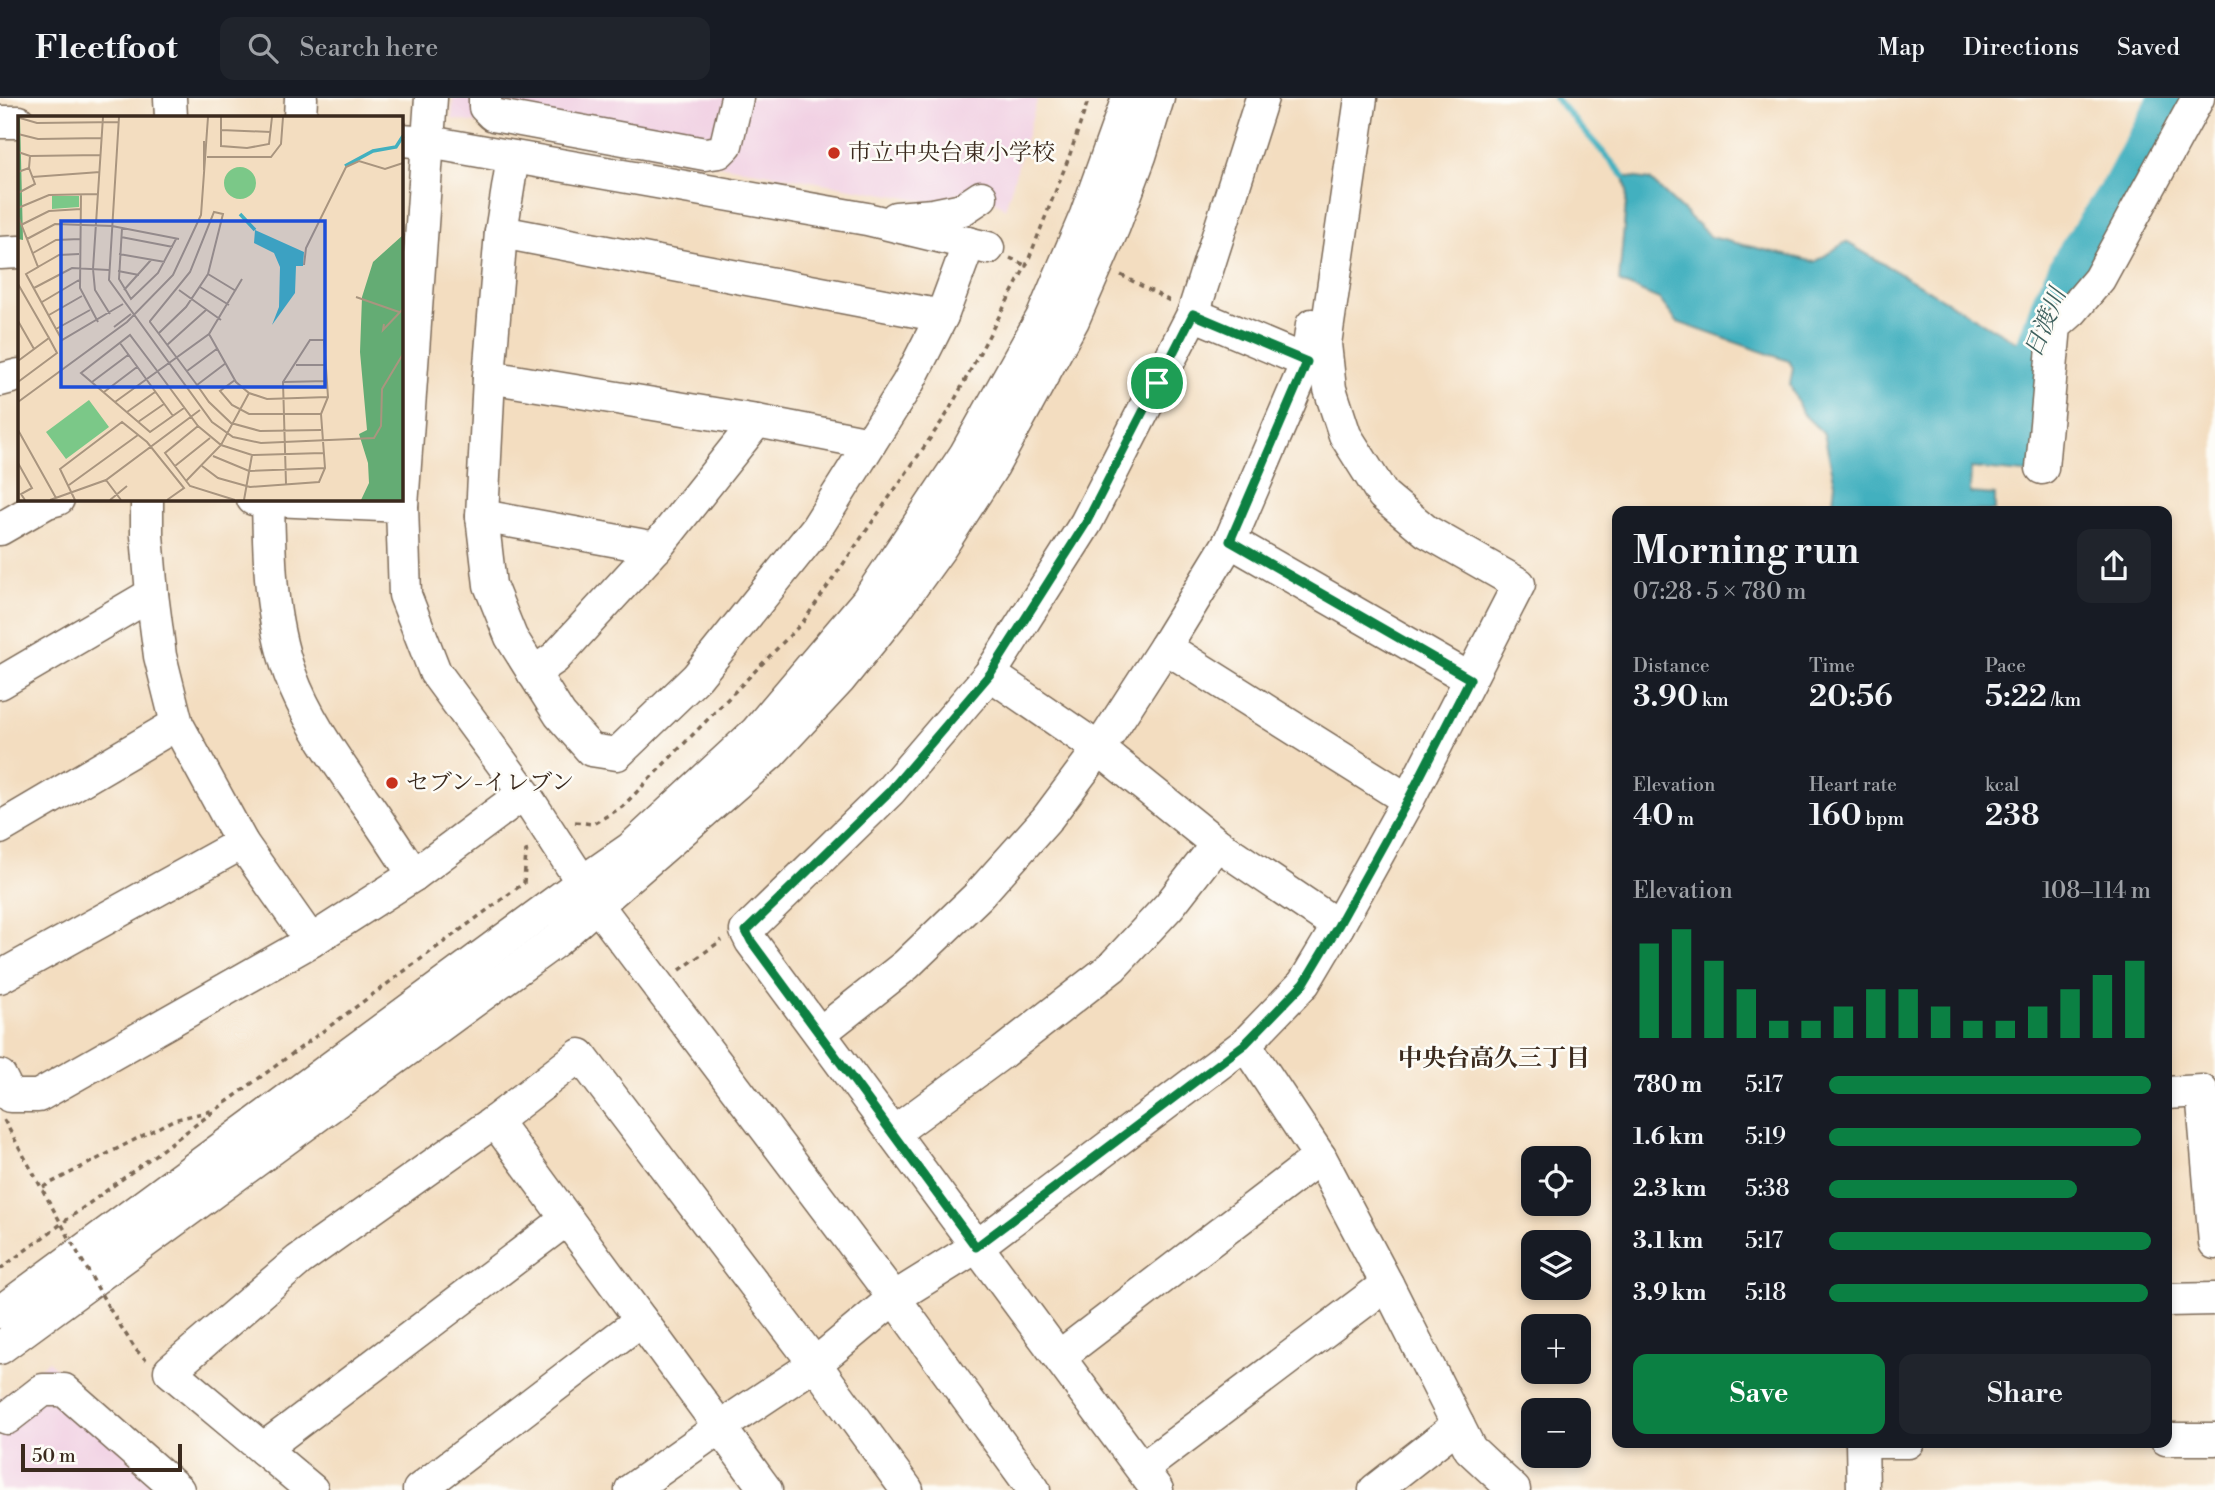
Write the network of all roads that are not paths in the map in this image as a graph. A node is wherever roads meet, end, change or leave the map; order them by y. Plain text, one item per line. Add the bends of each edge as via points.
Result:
1 (170, 98) edge
2 (301, 98) edge
3 (431, 98) edge
4 (485, 98) edge
5 (737, 98) edge
6 (1128, 98) edge
7 (1158, 98) edge
8 (1262, 98) edge
9 (1345, 98) edge
10 (1361, 98) edge
11 (2199, 98) edge
12 (171, 116) edge
13 (300, 116) edge
14 (0, 122) edge
15 (18, 122) edge
16 (415, 141) edge
17 (513, 157) junction
18 (981, 197) dead end
19 (867, 219) junction
20 (501, 232) junction
21 (18, 252) edge
22 (0, 253) edge
23 (1193, 314) junction
24 (942, 316) junction
25 (1307, 362) junction
26 (18, 375) edge
27 (489, 377) junction
28 (0, 380) edge
29 (757, 421) junction
30 (870, 443) junction
31 (2042, 468) dead end
32 (54, 500) edge
33 (147, 500) edge
34 (268, 500) edge
35 (287, 500) edge
36 (402, 506) junction
37 (482, 516) junction
38 (0, 529) edge
39 (1230, 541) junction
40 (656, 548) junction
41 (152, 594) junction
42 (1165, 647) junction
43 (533, 673) junction
44 (990, 674) junction
45 (1470, 679) junction
46 (0, 682) edge
47 (177, 724) junction
48 (1100, 749) junction
49 (524, 793) junction
50 (1408, 800) junction
51 (0, 828) edge
52 (242, 843) junction
53 (1217, 844) junction
54 (414, 875) junction
55 (589, 894) junction
56 (1338, 926) junction
57 (312, 941) junction
58 (0, 977) edge
59 (820, 1033) junction
60 (1245, 1044) junction
61 (5, 1086) edge
62 (2172, 1093) edge
63 (495, 1121) junction
64 (893, 1133) junction
65 (1320, 1157) junction
66 (567, 1219) junction
67 (2215, 1243) edge
68 (976, 1247) junction
69 (1387, 1284) junction
70 (894, 1298) junction
71 (2215, 1299) edge
72 (2172, 1300) edge
73 (0, 1312) edge
74 (641, 1320) junction
75 (0, 1348) edge
76 (1060, 1356) junction
77 (815, 1364) junction
78 (7, 1418) dead end
79 (1458, 1425) junction
80 (720, 1427) junction
81 (2172, 1439) edge
82 (2215, 1439) edge
83 (1862, 1448) edge
84 (263, 1449) junction
85 (1150, 1479) edge
86 (178, 1490) edge
87 (312, 1490) edge
88 (419, 1490) edge
89 (631, 1490) edge
90 (766, 1490) edge
91 (907, 1490) edge
92 (1034, 1490) edge
93 (1374, 1490) edge
94 (1514, 1490) edge
95 (1863, 1490) edge

1 - 12 street
2 - 13 street
3 - 16 street
4 - 5 street via 485,107 493,115 705,154 719,152 726,145
6 - 55 street via 1043,316 965,455 867,601 756,732 629,849
7 - 55 street via 1114,226 1073,320 993,466 891,617 770,754
8 - 23 street
9 - 25 street
10 - 45 street via 1325,344 1330,389 1345,435 1382,495 1426,531 1519,584
11 - 31 street via 2099,279 2054,326
14 - 15 street
16 - 17 street
16 - 36 street
17 - 19 street
17 - 20 street
18 - 19 street via 963,209 933,215
19 - 24 street via 979,246
20 - 24 street
20 - 27 street
21 - 22 street
23 - 25 street
23 - 44 street via 1086,523
24 - 30 street
25 - 39 street
26 - 28 street
27 - 29 street
27 - 37 street
29 - 30 street
29 - 40 street
30 - 43 street via 816,529 697,677 617,754 590,750 559,715
32 - 38 street
33 - 41 street
34 - 54 street via 278,629 290,673 305,709 341,768
35 - 36 street
36 - 49 street via 405,595 435,672
37 - 40 street
37 - 43 street via 490,584 511,637
39 - 42 street
39 - 45 street
40 - 43 street via 555,658
41 - 46 street
41 - 47 street via 160,656
42 - 48 street
42 - 50 street
44 - 48 street
44 - 59 street via 890,791 746,931
45 - 50 street
47 - 51 street
47 - 52 street
48 - 53 street
48 - 59 street via 1046,820 978,896 906,965
49 - 54 street
49 - 55 street
50 - 56 street
52 - 57 street
52 - 58 street
53 - 56 street
53 - 64 street via 1169,906 1112,967
54 - 57 street
55 - 70 street
55 - 73 street
55 - 75 street via 557,940
56 - 60 street via 1304,983
57 - 61 street via 38,1096
59 - 64 street
60 - 65 street
60 - 68 street
62 - 67 street via 2202,1091
63 - 66 street
63 - 77 street via 580,1055
63 - 84 street via 299,1260 170,1371
64 - 68 street
65 - 69 street
65 - 76 street
66 - 74 street
66 - 84 street
68 - 70 street
68 - 76 street
69 - 79 street
69 - 85 street
70 - 77 street
70 - 92 street
71 - 72 street
74 - 80 street
74 - 88 street
76 - 85 street
77 - 80 street
77 - 91 street
78 - 86 street via 43,1390 64,1390
79 - 93 street
79 - 94 street via 1470,1449
80 - 89 street
80 - 90 street
81 - 82 street
83 - 95 street
84 - 87 street

